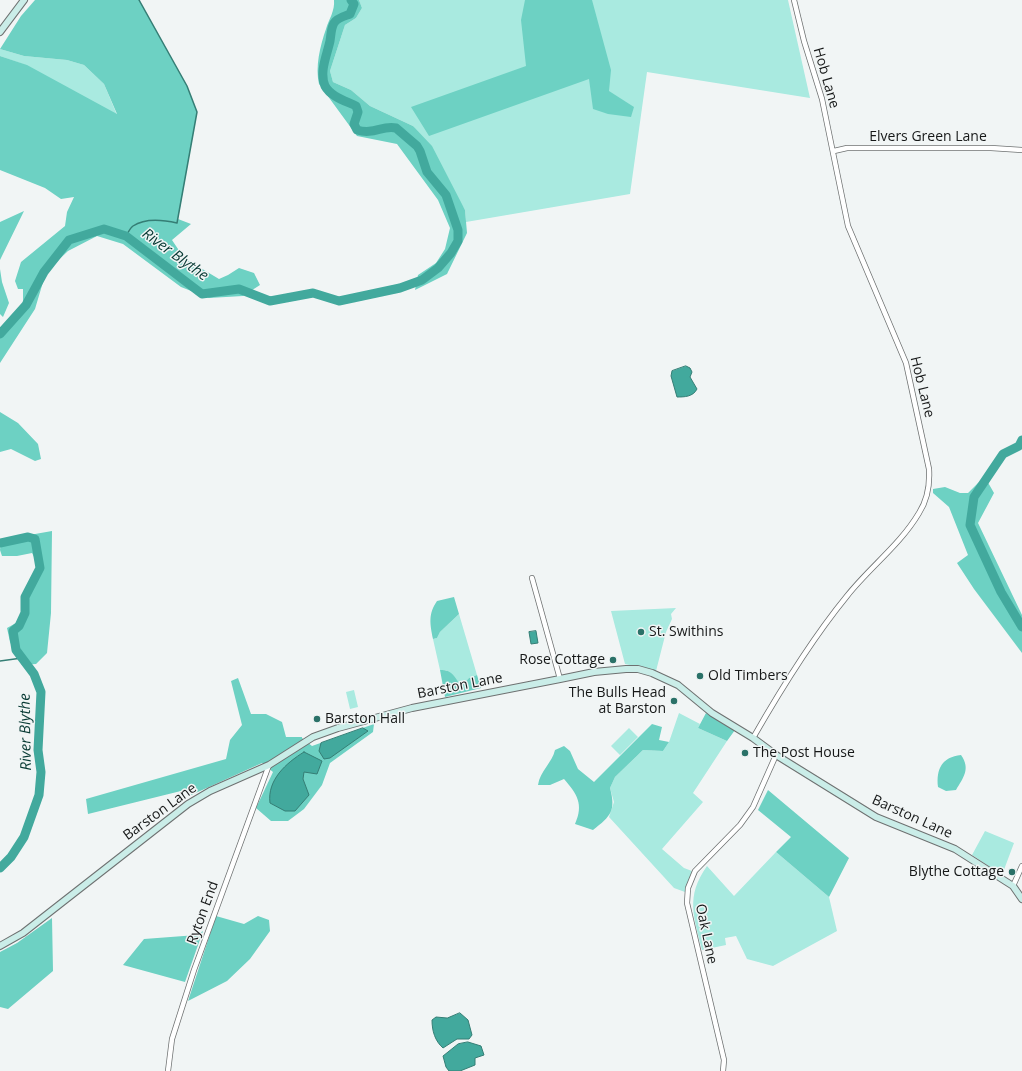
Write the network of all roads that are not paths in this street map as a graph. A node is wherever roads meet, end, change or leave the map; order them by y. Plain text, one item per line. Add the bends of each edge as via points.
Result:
1 (24, 0) edge
2 (794, 0) edge
3 (0, 32) edge
4 (1022, 150) edge
5 (834, 151) junction
6 (532, 578) dead end
7 (560, 679) junction
8 (753, 738) junction
9 (776, 755) junction
10 (269, 765) junction
11 (1022, 866) edge
12 (1013, 886) junction
13 (1022, 899) edge
14 (0, 946) edge
15 (168, 1071) edge
16 (723, 1071) edge

1 - 3 street
2 - 5 street, Hob Lane
4 - 5 street, Elvers Green Lane via 847,148
5 - 8 street, Hob Lane via 848,226 906,363 925,446 930,486 919,514 889,552 847,595 794,667
6 - 7 street
7 - 8 street, Barston Lane via 626,669 652,673 678,685 712,713
7 - 10 street, Barston Lane via 412,708 338,728 313,737
8 - 9 street, Barston Lane
9 - 12 street, Barston Lane via 876,817 955,849
9 - 16 street, Oak Lane via 753,807 740,825 695,871 688,888 687,903 724,1060
10 - 14 street, Barston Lane via 210,791 188,804 23,933
10 - 15 street, Ryton End via 194,970 172,1039
11 - 12 street
12 - 13 street, Barston Lane

